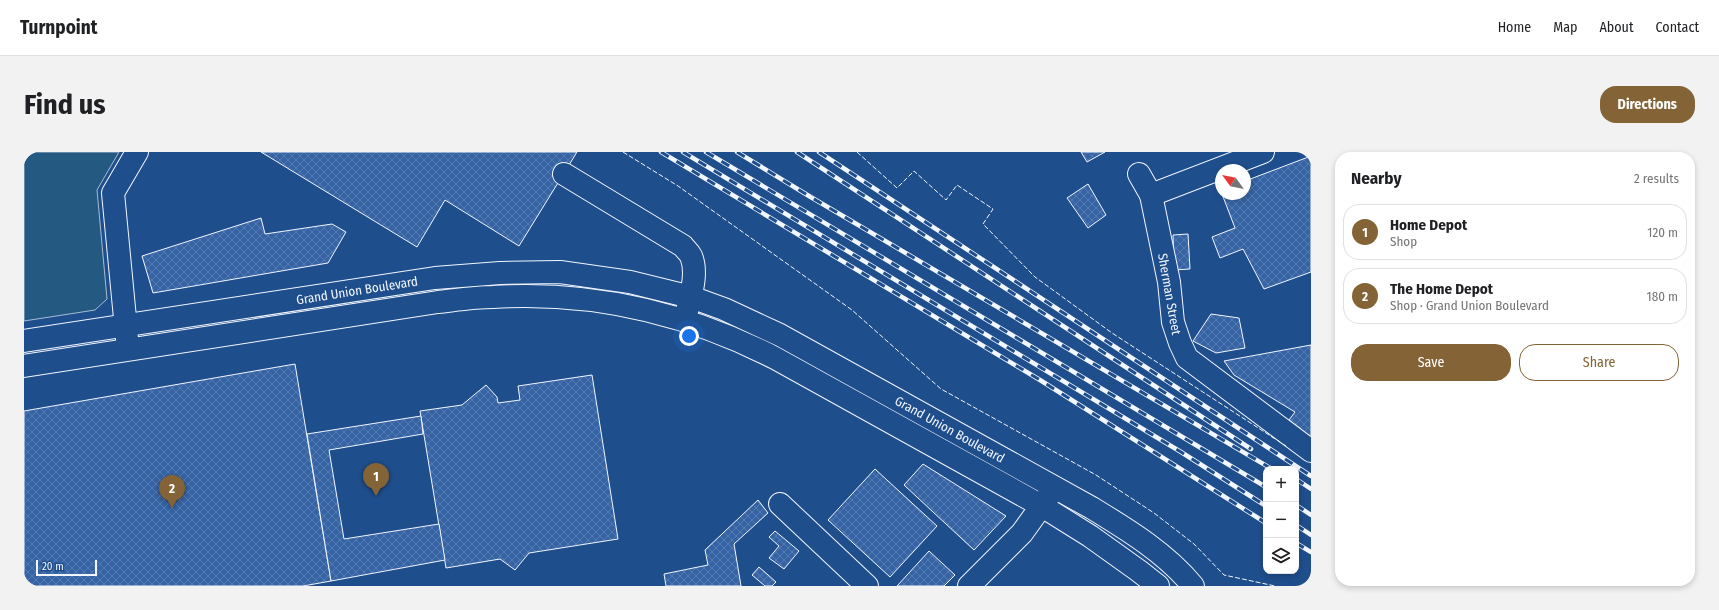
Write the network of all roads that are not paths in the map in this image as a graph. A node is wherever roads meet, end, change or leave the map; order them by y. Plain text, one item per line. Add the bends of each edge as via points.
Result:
1 (137, 152) edge
2 (1263, 152) edge
3 (564, 174) dead end
4 (1139, 174) dead end
5 (1151, 195) junction
6 (622, 280) junction
7 (691, 297) junction
8 (618, 305) junction
9 (685, 320) junction
10 (126, 325) junction
11 (24, 341) edge
12 (129, 350) junction
13 (24, 366) edge
14 (1311, 451) edge
15 (1055, 486) junction
16 (780, 504) dead end
17 (1042, 506) junction
18 (977, 579) edge
19 (867, 586) edge
20 (1158, 586) edge
21 (1193, 586) edge

1 - 10 street via 113,193
2 - 5 street
3 - 7 street via 683,246 691,256 694,270
4 - 5 street, Sherman Street
5 - 14 street, Sherman Street via 1169,282 1173,322 1187,358
6 - 7 street, Grand Union Boulevard
6 - 8 street
6 - 10 street, Grand Union Boulevard via 560,272 468,274
7 - 9 street
7 - 15 street, Grand Union Boulevard via 780,335
8 - 9 street, Grand Union Boulevard via 659,312
8 - 12 street, Grand Union Boulevard via 561,297 492,297 438,302
9 - 17 street, Grand Union Boulevard via 717,331 769,355
10 - 11 street, Grand Union Boulevard
10 - 12 street
12 - 13 street, Grand Union Boulevard
15 - 17 street
15 - 21 street, Grand Union Boulevard via 1122,526 1169,562
16 - 19 street
17 - 18 street via 1022,532
17 - 20 street, Grand Union Boulevard via 1090,536

